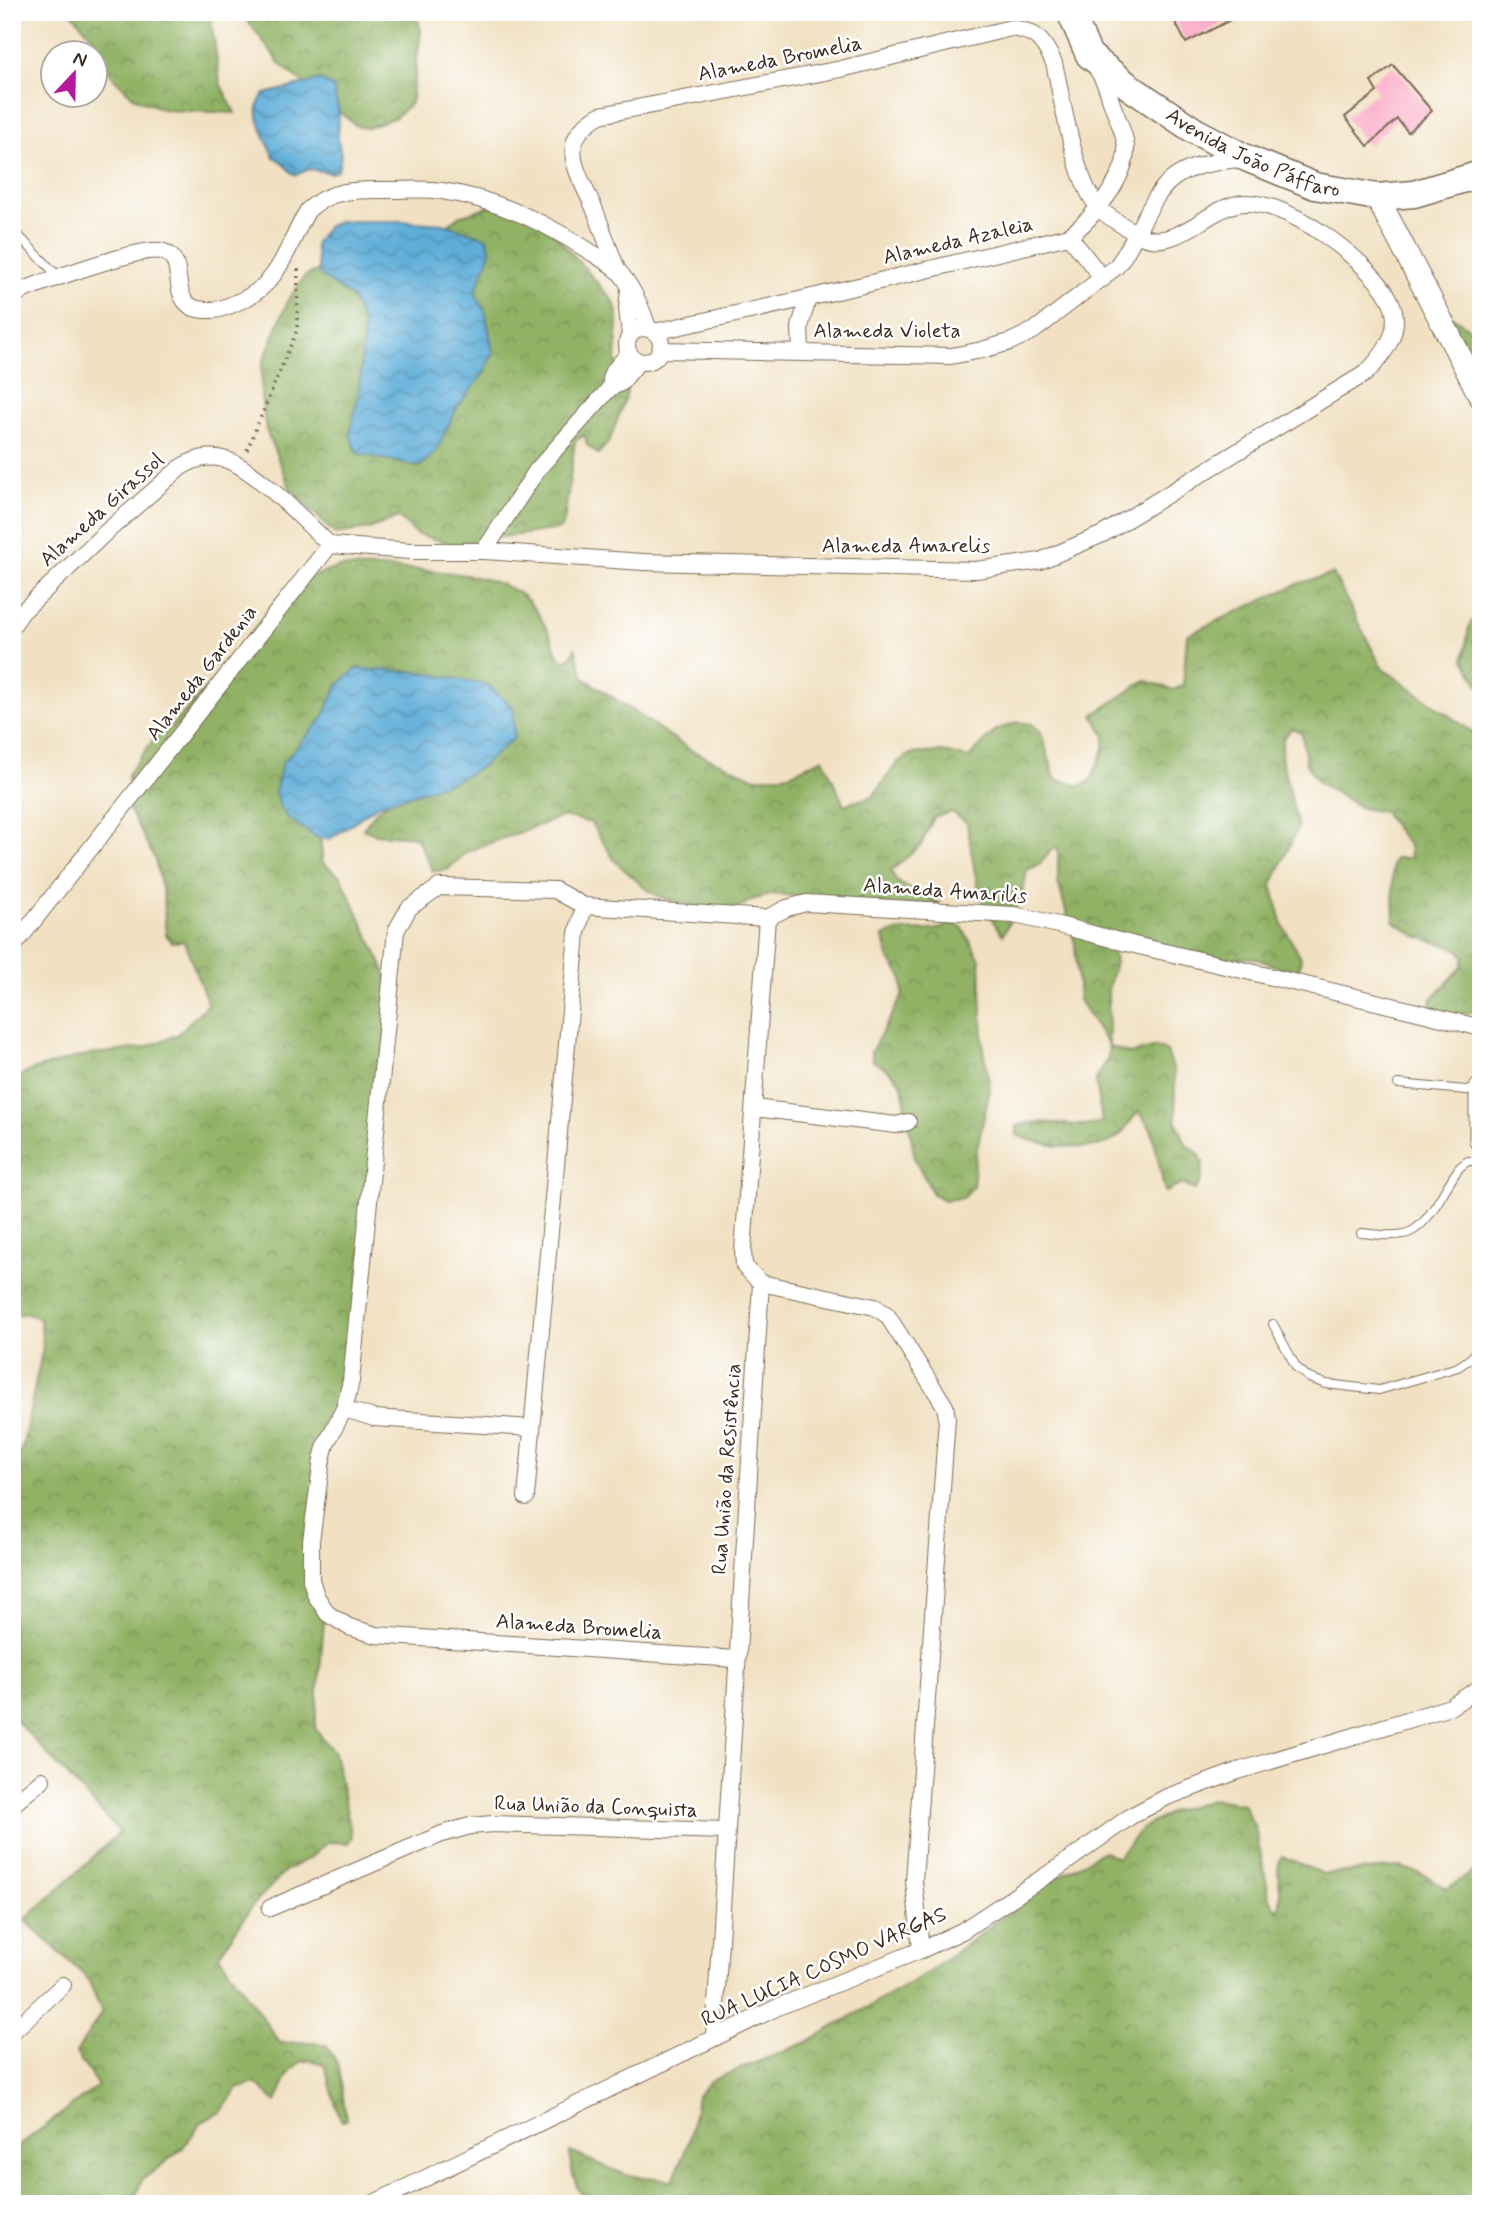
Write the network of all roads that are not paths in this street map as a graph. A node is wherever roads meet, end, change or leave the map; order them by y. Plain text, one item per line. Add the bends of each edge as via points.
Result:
1 (1070, 12) edge
2 (1088, 55) junction
3 (1246, 158) junction
4 (1481, 174) edge
5 (1377, 197) junction
6 (1100, 208) junction
7 (12, 229) edge
8 (1137, 234) junction
9 (1069, 236) junction
10 (617, 269) junction
11 (59, 277) junction
12 (1103, 279) junction
13 (629, 289) junction
14 (12, 295) edge
15 (808, 298) junction
16 (651, 330) junction
17 (630, 334) junction
18 (660, 350) junction
19 (801, 352) junction
20 (634, 357) junction
21 (1481, 397) edge
22 (330, 545) junction
23 (484, 551) junction
24 (12, 626) edge
25 (584, 906) junction
26 (409, 908) joint
27 (767, 918) junction
28 (12, 948) edge
29 (1481, 1028) edge
30 (1398, 1084) dead end
31 (1480, 1090) edge
32 (754, 1108) junction
33 (908, 1122) dead end
34 (1481, 1140) edge
35 (1481, 1161) edge
36 (1361, 1233) dead end
37 (761, 1283) junction
38 (1273, 1324) dead end
39 (1481, 1343) edge
40 (344, 1409) junction
41 (532, 1427) junction
42 (526, 1497) dead end
43 (736, 1659) junction
44 (1481, 1687) edge
45 (42, 1780) dead end
46 (12, 1805) edge
47 (726, 1831) junction
48 (270, 1908) dead end
49 (921, 1950) junction
50 (63, 1985) dead end
51 (12, 2032) edge
52 (714, 2037) junction
53 (372, 2204) edge

1 - 2 main road
2 - 3 main road, Avenida João Páffaro via 1185,125
2 - 6 street, Alameda Azaleia via 1106,82 1126,148 1123,165
3 - 5 main road, Avenida João Páffaro via 1315,186
3 - 8 street, Alameda Violeta via 1209,162 1173,179 1160,192
4 - 5 main road, Avenida João Páffaro via 1414,194
5 - 21 street
6 - 8 street
6 - 9 street, Alameda Azaleia
6 - 10 street, Alameda Bromelia via 1080,173 1054,63 1033,33 1011,28 841,69 600,115 588,122 578,133 574,168
7 - 11 lane
8 - 12 street, Alameda Violeta via 1125,256
8 - 23 street, Alameda Amarelis via 1170,237 1239,203 1272,208 1334,240 1361,263 1392,303 1391,340 1366,373 1103,534 1040,561 976,570 643,562
9 - 12 street
9 - 15 street, Alameda Azaleia
10 - 11 street via 562,233 480,198 438,190 350,190 331,194 308,210 264,288 220,309 198,310 185,301 177,265 161,251
10 - 13 street, Alameda Bromelia
11 - 14 street
12 - 19 street, Alameda Violeta via 1035,330 982,351 951,356
13 - 16 street, Alameda Bromelia
13 - 17 street
15 - 16 street, Alameda Azaleia
15 - 19 street via 800,327
16 - 17 street via 642,328
16 - 18 street via 659,337
17 - 20 street via 627,340
18 - 19 street, Alameda Violeta
18 - 20 street via 652,360
20 - 23 street via 621,383 610,388 537,470
22 - 23 street
22 - 24 street, Alameda Girassol via 240,466 226,459 195,459 104,534
22 - 28 street, Alameda Gardenia
25 - 26 street, Alameda Amarilis via 555,890 439,887
25 - 27 street, Alameda Amarilis
25 - 41 street via 577,933
26 - 40 street, Alameda Bromelia via 396,931 351,1381
27 - 29 street, Alameda Amarilis via 806,903 1013,915
27 - 32 street
30 - 31 lane
31 - 34 street
32 - 33 street via 896,1125
32 - 37 street via 743,1251 744,1266
35 - 36 lane via 1468,1161 1460,1167 1427,1218 1411,1231
37 - 43 street, Rua União da Resistência
37 - 49 street via 875,1307 887,1315 945,1406 914,1881
38 - 39 lane via 1296,1367 1309,1378 1378,1390 1458,1367
40 - 41 street via 374,1418
40 - 43 street, Alameda Bromelia via 322,1459 311,1542 311,1580 328,1614 376,1635
41 - 42 street
43 - 47 street
44 - 49 street, RUA LUCIA COSMO VARGAS via 1450,1707 1167,1797 1131,1816 962,1931
45 - 46 street
47 - 48 street, Rua União da Conquista via 471,1826 442,1834
47 - 52 street
49 - 52 street, RUA LUCIA COSMO VARGAS
50 - 51 street
52 - 53 street, RUA LUCIA COSMO VARGAS

